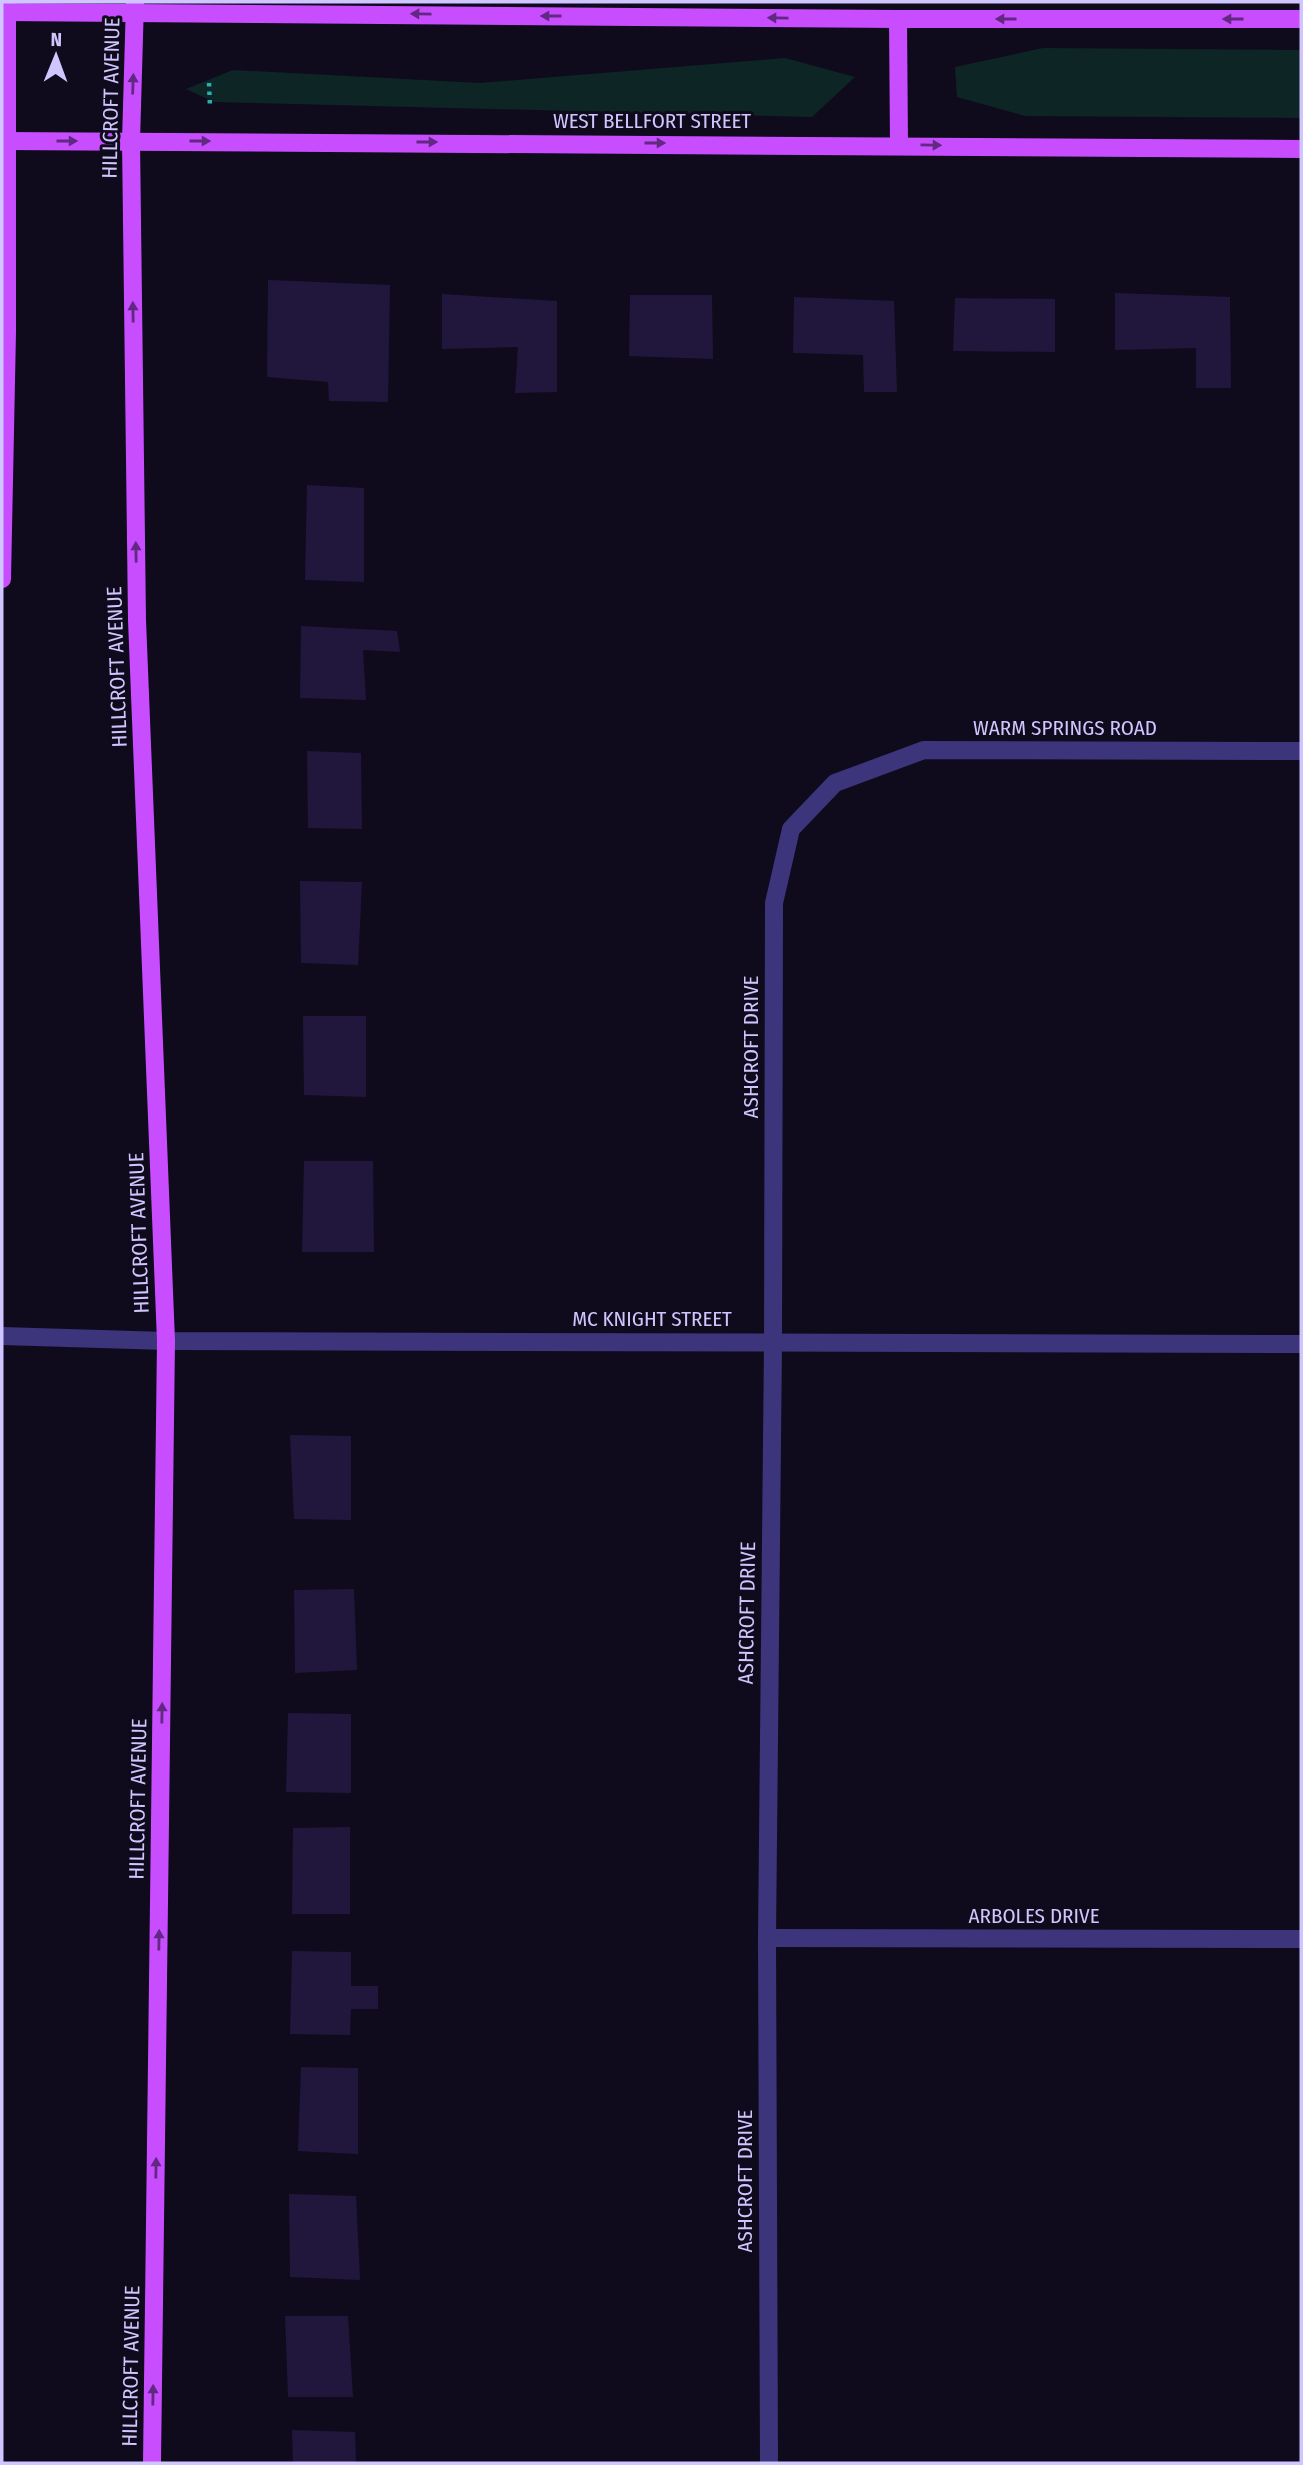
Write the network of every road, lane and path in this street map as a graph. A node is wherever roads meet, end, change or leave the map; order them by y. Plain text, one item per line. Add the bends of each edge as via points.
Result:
1 (135, 7) edge
2 (5, 8) edge
3 (898, 19) junction
4 (1301, 19) edge
5 (209, 83) dead end
6 (209, 107) dead end
7 (4, 141) edge
8 (131, 141) junction
9 (899, 145) junction
10 (1301, 149) edge
11 (2, 579) edge
12 (1301, 751) edge
13 (835, 783) joint
14 (2, 1336) edge
15 (166, 1341) junction
16 (773, 1342) junction
17 (1301, 1344) edge
18 (767, 1938) junction
19 (1301, 1939) edge
20 (152, 2463) edge
21 (769, 2463) edge

1 - 2 main road
3 -> 1 main road
8 -> 1 main road, HILLCROFT AVENUE
2 - 7 main road
4 -> 3 main road
3 - 9 main road
5 - 6 path
7 -> 8 main road, WEST BELLFORT STREET
7 - 11 main road via 7,332
8 -> 9 main road, WEST BELLFORT STREET
15 -> 8 main road, HILLCROFT AVENUE via 137,620
9 -> 10 main road, WEST BELLFORT STREET
12 - 13 street, WARM SPRINGS ROAD via 924,750
13 - 16 street, ASHCROFT DRIVE via 791,829 774,903
14 - 15 street, MC KNIGHT STREET
15 - 16 street, MC KNIGHT STREET
20 -> 15 main road, HILLCROFT AVENUE
16 - 17 street, MC KNIGHT STREET
16 - 18 street, ASHCROFT DRIVE
18 - 19 street, ARBOLES DRIVE
18 - 21 street, ASHCROFT DRIVE

